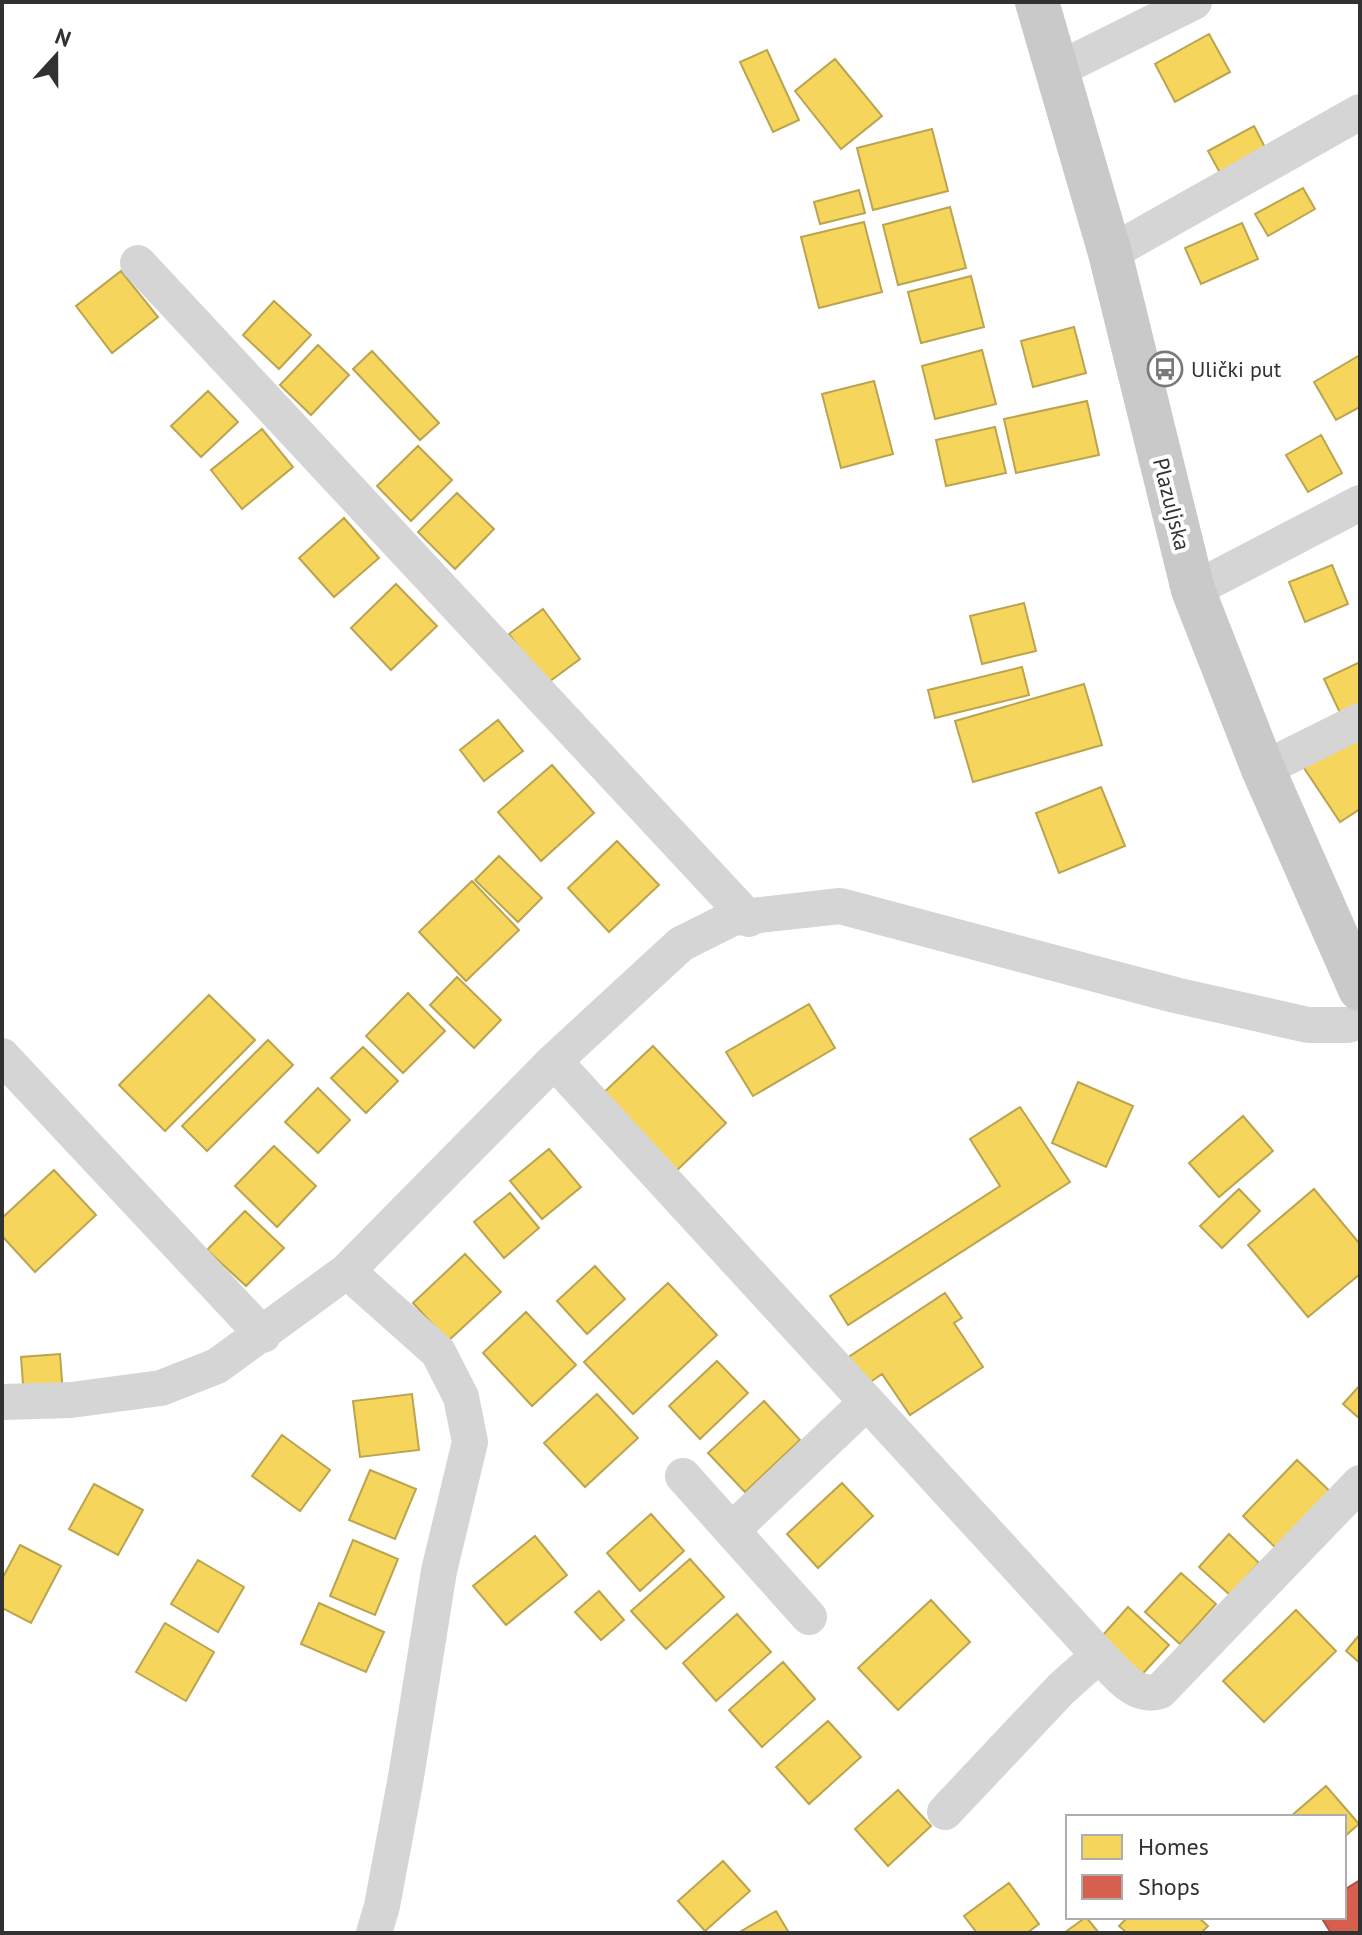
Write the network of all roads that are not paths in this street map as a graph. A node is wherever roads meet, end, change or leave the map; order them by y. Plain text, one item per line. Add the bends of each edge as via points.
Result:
1 (1037, 2) edge
2 (1194, 2) edge
3 (1057, 70) junction
4 (1360, 112) edge
5 (1110, 253) junction
6 (138, 263) dead end
7 (1360, 503) edge
8 (1193, 590) junction
9 (1360, 721) edge
10 (1263, 769) junction
11 (749, 919) junction
12 (1360, 989) edge
13 (1360, 1021) edge
14 (2, 1056) edge
15 (554, 1061) junction
16 (347, 1271) junction
17 (263, 1335) junction
18 (2, 1402) edge
19 (867, 1402) junction
20 (683, 1476) dead end
21 (1360, 1483) edge
22 (732, 1530) junction
23 (809, 1617) dead end
24 (1099, 1655) junction
25 (945, 1812) dead end
26 (374, 1933) edge

1 - 3 main road, Plazuljska
2 - 3 street
3 - 5 main road, Plazuljska
4 - 5 street
5 - 8 main road, Plazuljska
6 - 11 street
7 - 8 street
8 - 10 main road, Plazuljska
9 - 10 street
10 - 12 main road, Plazuljska
11 - 13 street via 840,906 1249,1012 1308,1025
11 - 15 street via 733,918 681,944
14 - 17 street
15 - 16 street
15 - 19 street
16 - 17 street
16 - 26 street via 438,1352 461,1397 470,1442 439,1571
17 - 18 street via 217,1366 161,1388 71,1400
19 - 22 street
19 - 24 street
20 - 22 street
21 - 24 street via 1160,1691 1136,1691
22 - 23 street
24 - 25 street

